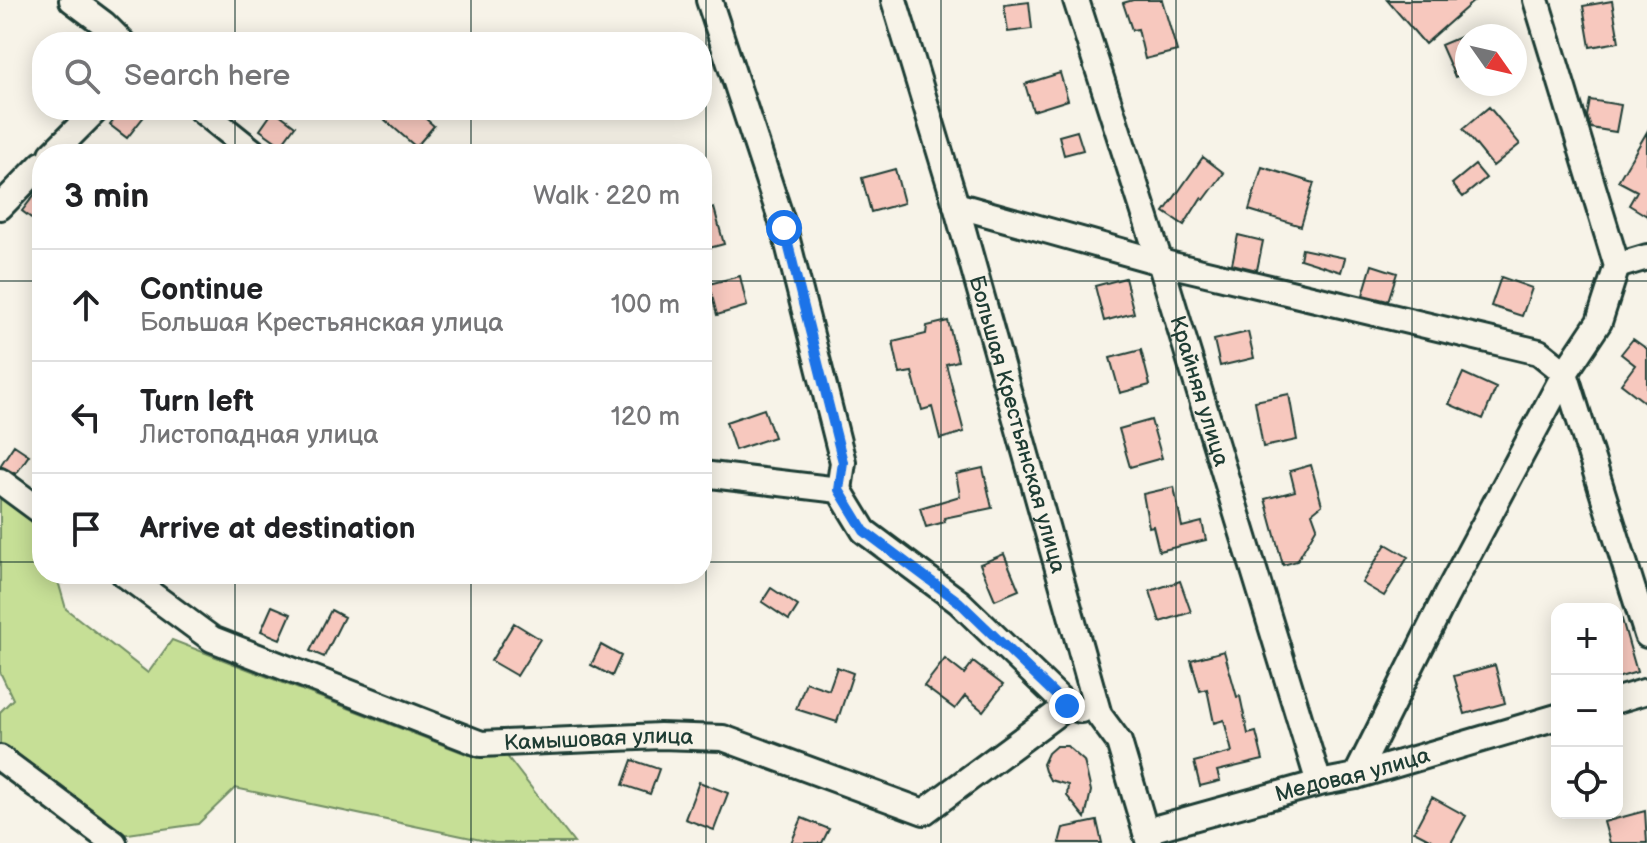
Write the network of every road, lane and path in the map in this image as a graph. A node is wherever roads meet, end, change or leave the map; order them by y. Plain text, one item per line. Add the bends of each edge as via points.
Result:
1 (72, 0) edge
2 (709, 0) edge
3 (894, 0) edge
4 (1076, 0) edge
5 (1536, 0) edge
6 (112, 32) edge
7 (86, 120) edge
8 (214, 120) edge
9 (62, 144) edge
10 (244, 144) edge
11 (32, 174) edge
12 (956, 205) junction
13 (0, 207) edge
14 (1647, 257) edge
15 (1160, 262) junction
16 (1617, 266) junction
17 (1565, 373) junction
18 (712, 475) edge
19 (0, 481) edge
20 (839, 490) junction
21 (32, 505) edge
22 (138, 584) edge
23 (1647, 635) edge
24 (1647, 691) edge
25 (1623, 698) edge
26 (1067, 706) junction
27 (1099, 715) junction
28 (1551, 719) edge
29 (0, 758) edge
30 (1356, 776) junction
31 (1319, 783) junction
32 (1147, 837) edge
33 (114, 843) edge

1 - 6 street
2 - 20 street via 784,228 843,462
3 - 12 street, Большая Крестьянская улица
4 - 15 street, Крайняя улица
5 - 16 street
7 - 9 street
8 - 10 street
11 - 13 street
12 - 15 street
12 - 27 street, Большая Крестьянская улица
14 - 16 street
15 - 17 street via 1539,352
15 - 31 street, Крайняя улица
16 - 17 street via 1599,322
17 - 23 street
17 - 30 street
18 - 20 street
19 - 21 street
20 - 26 street via 864,531 959,602
22 - 26 street, Камышовая улица via 212,639 481,744 723,738 924,812
24 - 25 street
26 - 27 street
27 - 32 street, Большая Крестьянская улица via 1119,742
28 - 30 street, Медовая улица
29 - 33 street
30 - 31 street, Медовая улица
31 - 32 street, Медовая улица

